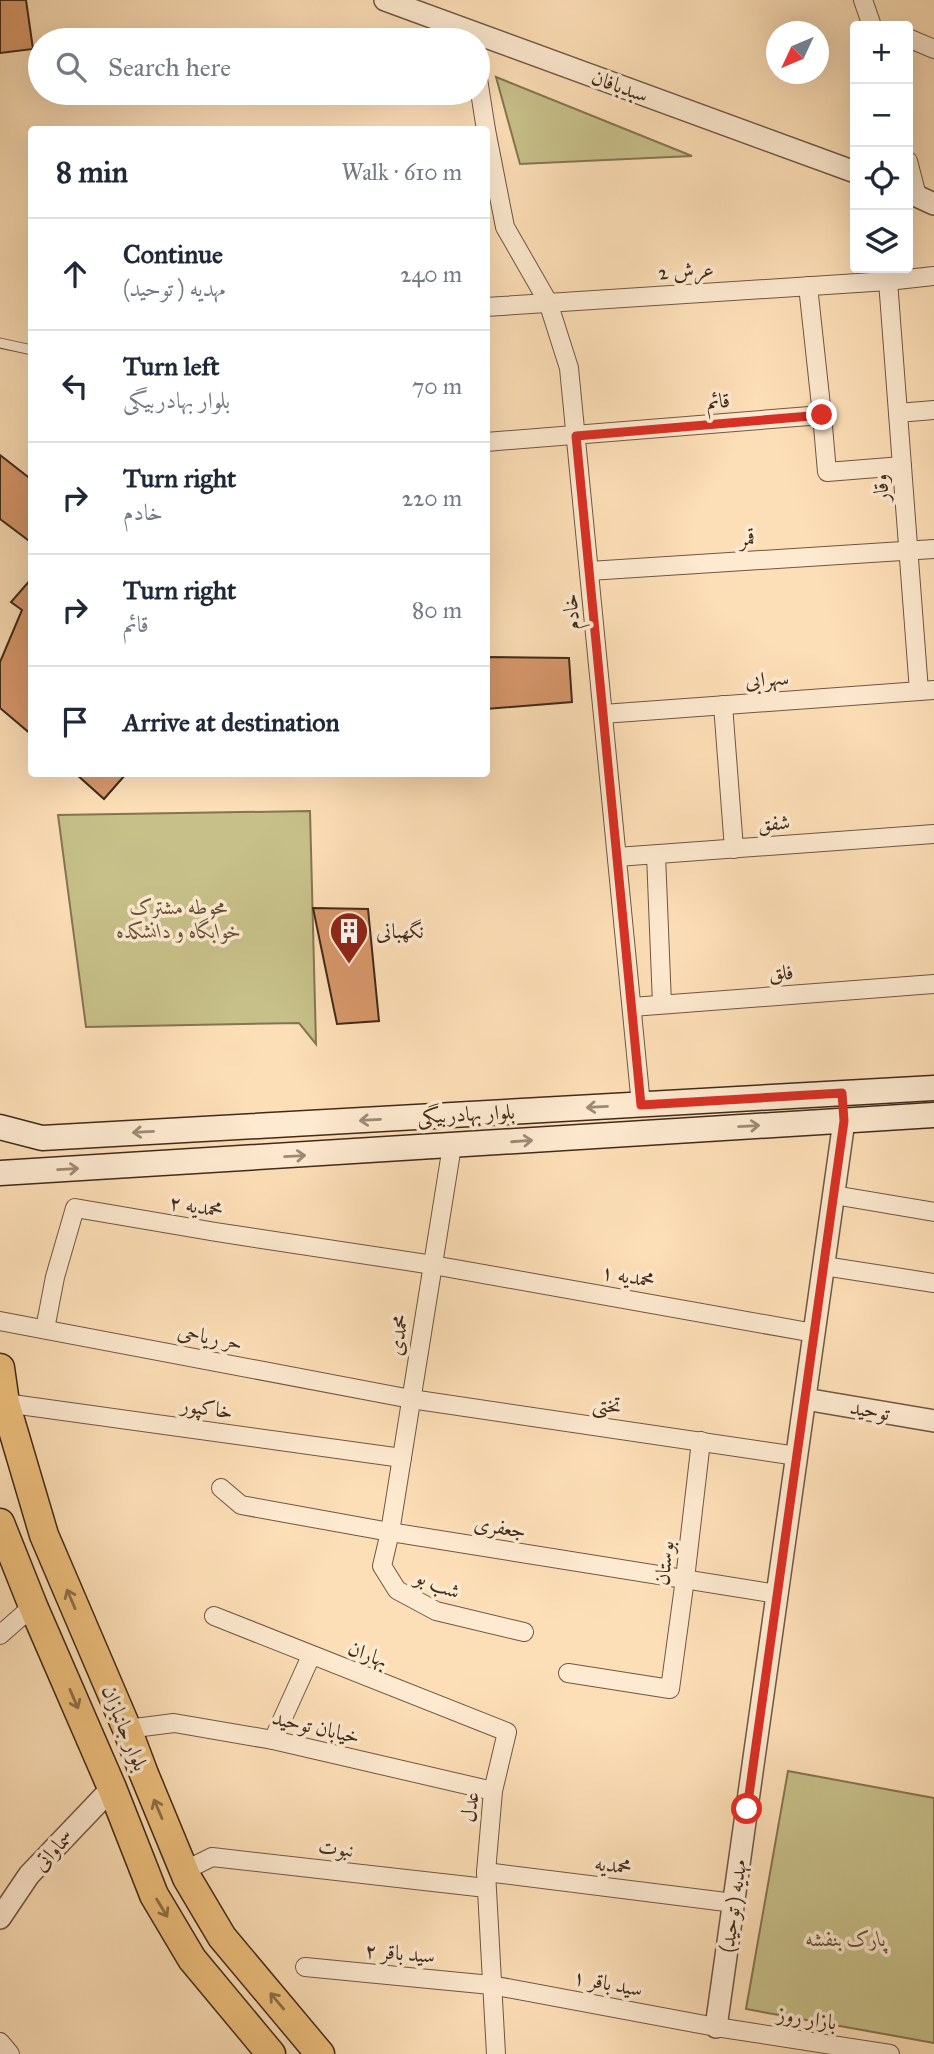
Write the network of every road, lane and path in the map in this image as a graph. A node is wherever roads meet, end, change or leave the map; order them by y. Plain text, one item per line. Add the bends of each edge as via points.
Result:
1 (385, 0) edge
2 (863, 0) edge
3 (872, 21) edge
4 (451, 28) edge
5 (913, 40) edge
6 (490, 43) edge
7 (934, 49) edge
8 (482, 105) edge
9 (485, 126) edge
10 (490, 150) edge
11 (850, 170) edge
12 (913, 176) edge
13 (920, 198) edge
14 (934, 276) edge
15 (888, 281) junction
16 (808, 286) junction
17 (548, 302) junction
18 (490, 307) edge
19 (0, 343) edge
20 (28, 349) edge
21 (934, 410) edge
22 (898, 413) junction
23 (822, 415) junction
24 (576, 436) junction
25 (490, 442) edge
26 (902, 466) junction
27 (934, 548) edge
28 (908, 550) junction
29 (589, 571) junction
30 (927, 690) edge
31 (723, 705) junction
32 (603, 713) junction
33 (934, 834) edge
34 (734, 849) junction
35 (656, 855) junction
36 (617, 857) junction
37 (934, 984) edge
38 (662, 1004) junction
39 (632, 1007) junction
40 (934, 1088) edge
41 (842, 1093) junction
42 (641, 1105) junction
43 (934, 1115) edge
44 (844, 1121) junction
45 (0, 1127) edge
46 (452, 1146) junction
47 (0, 1173) edge
48 (834, 1195) junction
49 (934, 1212) edge
50 (433, 1265) junction
51 (824, 1266) junction
52 (934, 1283) edge
53 (0, 1321) edge
54 (45, 1329) junction
55 (814, 1333) junction
56 (0, 1368) edge
57 (411, 1399) junction
58 (805, 1399) junction
59 (5, 1403) junction
60 (934, 1421) edge
61 (701, 1441) junction
62 (797, 1456) junction
63 (402, 1458) junction
64 (221, 1488) dead end
65 (0, 1523) edge
66 (390, 1532) junction
67 (685, 1579) junction
68 (778, 1594) junction
69 (33, 1606) junction
70 (214, 1616) dead end
71 (524, 1632) dead end
72 (0, 1634) edge
73 (310, 1656) junction
74 (568, 1674) dead end
75 (127, 1729) junction
76 (507, 1732) joint
77 (273, 1740) junction
78 (112, 1788) junction
79 (494, 1791) junction
80 (184, 1871) junction
81 (486, 1880) junction
82 (734, 1903) junction
83 (0, 1918) edge
84 (305, 1967) dead end
85 (491, 1985) junction
86 (716, 2027) junction
87 (0, 2042) edge
88 (796, 2047) edge
89 (10, 2054) edge
90 (271, 2054) edge
91 (320, 2054) edge
92 (496, 2054) edge
93 (890, 2054) edge

1 - 4 street, سبدبافان
2 - 3 street
5 - 7 street
6 - 11 street, سبدبافان
8 - 9 street, خادم
10 - 17 street, خادم via 505,227
12 - 13 street
14 - 15 street, عرش 2
15 - 16 street, عرش 2
15 - 22 street, وقار
16 - 17 street, عرش 2
16 - 23 street
17 - 18 street, عرش 2
17 - 24 street, خادم via 569,369
19 - 20 lane
21 - 22 street
22 - 26 street, وقار
23 - 24 street, قائم
23 - 26 street via 827,472
24 - 25 street, قائم
24 - 29 street, خادم
26 - 28 street, وقار
27 - 28 street, قمر
28 - 29 street, قمر
28 - 30 street, وقار
29 - 32 street, خادم
30 - 31 street, سهرابی
31 - 32 street, سهرابی
31 - 34 street
32 - 36 street, خادم
33 - 34 street, شفق
34 - 35 street, شفق
35 - 36 street, شفق
35 - 38 street
36 - 39 street, خادم
37 - 38 street, فلق
38 - 39 street, فلق
39 - 42 street, خادم
40 - 41 main road, بلوار بهادربیگی
41 - 42 main road, بلوار بهادربیگی
41 - 44 main road
42 -> 45 main road, بلوار بهادربیگی via 42,1138
43 - 44 main road, بلوار بهادربیگی
46 -> 44 main road, بلوار بهادربیگی
44 - 48 street, مهدیه ( توحید)
47 -> 46 main road, بلوار بهادربیگی
46 - 50 street, محمدی
48 - 49 street
48 - 51 street, مهدیه ( توحید)
50 - 54 street, محمدیه ۲ via 75,1208
50 - 55 street, محمدیه ۱
50 - 57 street, محمدی
51 - 52 street
51 - 55 street, مهدیه ( توحید)
53 - 54 street, حر ریاحی
54 - 57 street, حر ریاحی
55 - 58 street, مهدیه ( توحید)
56 - 59 main road, بلوار جانبازان
57 - 61 street, تختی
57 - 63 street, محمدی
58 - 60 street, توحید
58 - 62 street, مهدیه ( توحید)
59 - 63 street, خاکپور
75 -> 59 main road, بلوار جانبازان via 44,1535
61 - 62 street, تختی
61 - 67 street, بوستان
62 - 68 street, مهدیه ( توحید)
63 - 66 street, محمدی
64 - 66 street, جعفری via 242,1505
65 - 69 main road, بلوار جانبازان
66 - 67 street, جعفری
66 - 71 street, شب بو via 382,1566 397,1590 436,1611
67 - 68 street, جعفری
67 - 74 street, بوستان via 670,1689
68 - 82 street, مهدیه ( توحید)
69 - 72 street
69 -> 78 main road, بلوار جانبازان
70 - 73 street, بهاران
73 - 76 street, بهاران
73 - 77 street
75 - 77 street, خیابان توحید via 174,1724
80 -> 75 main road, بلوار جانبازان
76 - 79 street, عدل
77 - 79 street, خیابان توحید
78 - 83 street, سماواتی via 29,1875
78 -> 90 main road, بلوار جانبازان via 154,1895 192,1959
79 - 81 street, عدل
80 - 81 street, نبوت via 212,1857
91 -> 80 main road, بلوار جانبازان via 222,1937
81 - 82 street, محمدیه
81 - 85 street, عدل
82 - 86 street, مهدیه ( توحید)
84 - 85 street, سید باقر ۲
85 - 86 street, سید باقر ۱
85 - 92 street, عدل
86 - 88 street, بازار روز
87 - 89 street
88 - 93 street, بازار روز

